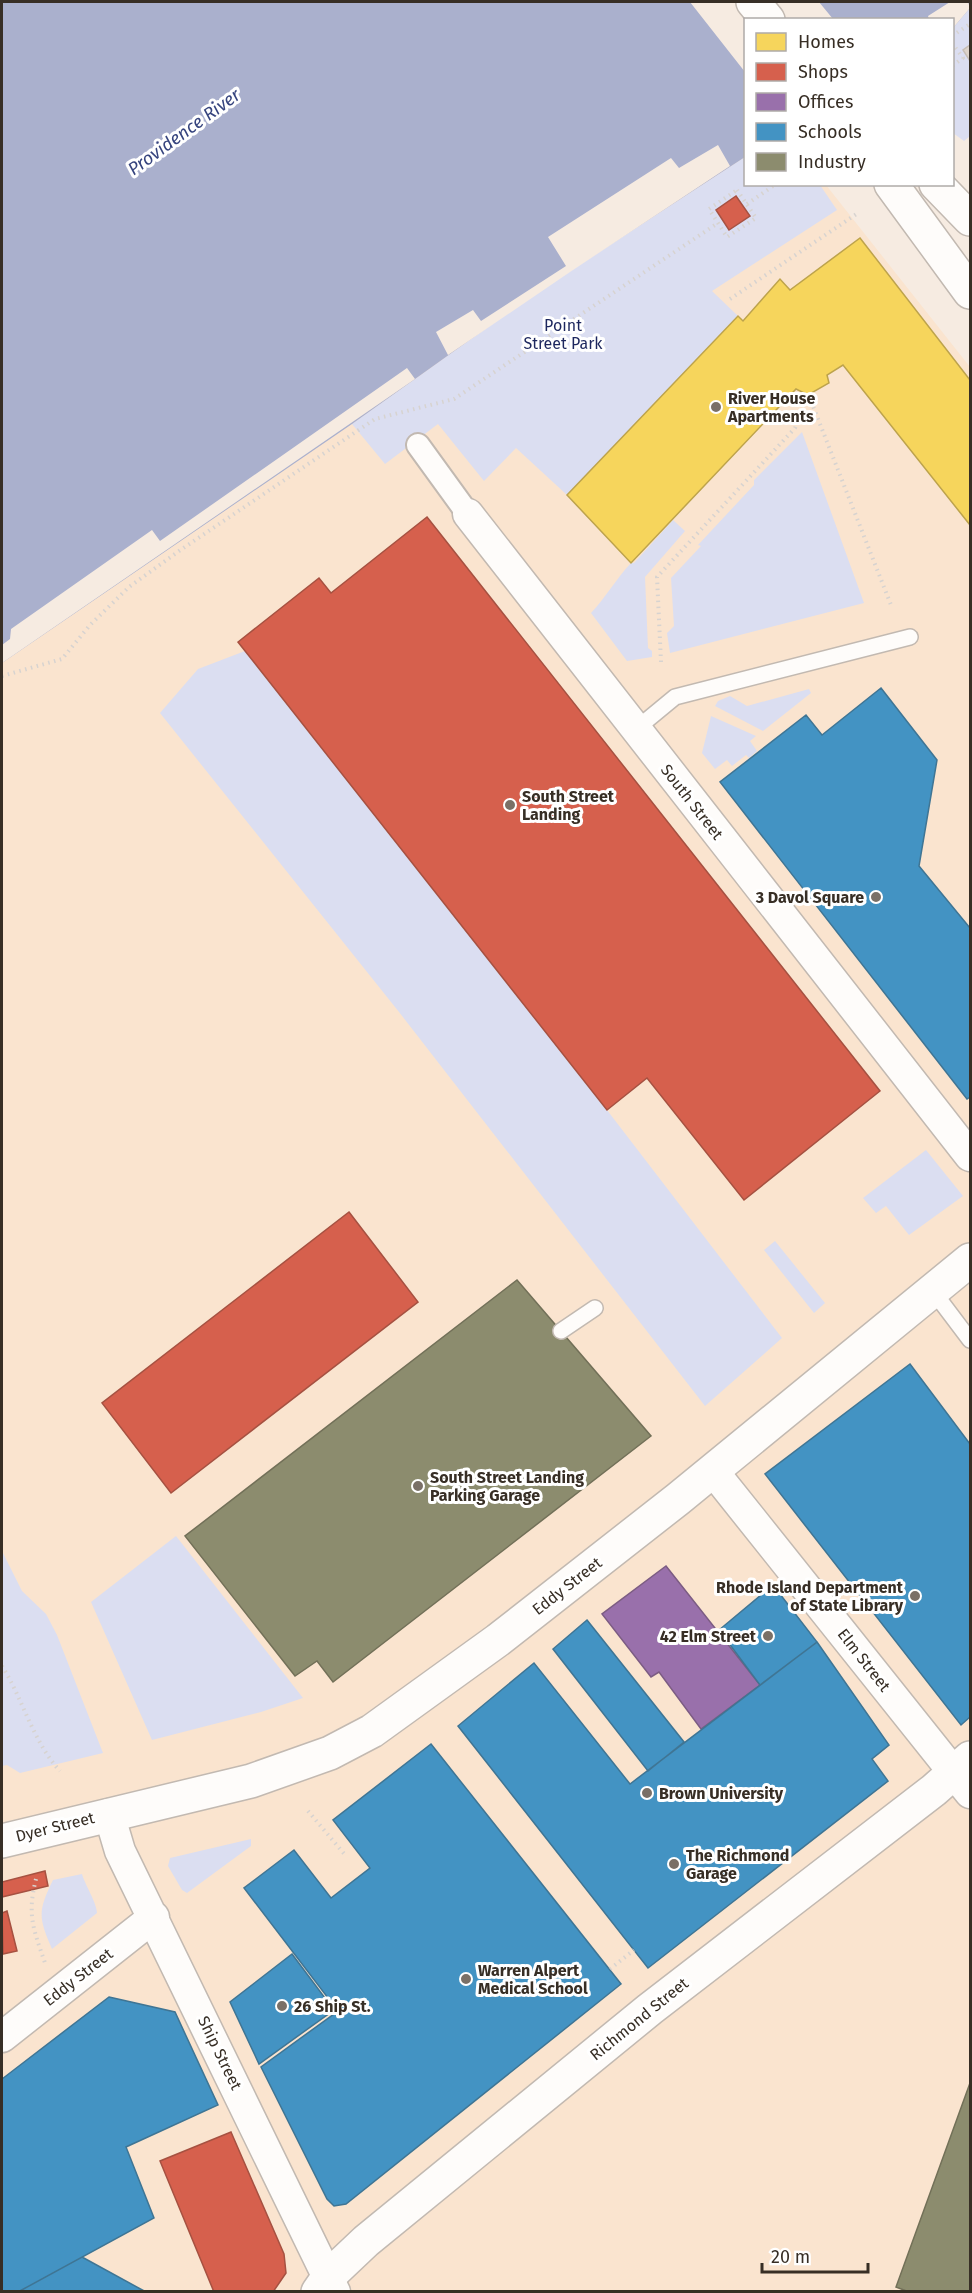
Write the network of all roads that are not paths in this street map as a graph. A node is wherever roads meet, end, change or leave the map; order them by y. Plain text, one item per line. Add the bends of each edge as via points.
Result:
1 (753, 2) edge
2 (766, 18) edge
3 (892, 186) edge
4 (938, 186) edge
5 (970, 219) edge
6 (970, 292) edge
7 (418, 445) dead end
8 (468, 514) joint
9 (909, 637) dead end
10 (635, 730) junction
11 (970, 1156) edge
12 (970, 1260) edge
13 (933, 1291) junction
14 (595, 1308) dead end
15 (561, 1331) dead end
16 (970, 1340) edge
17 (713, 1471) junction
18 (965, 1775) edge
19 (109, 1814) junction
20 (2, 1841) edge
21 (153, 1917) junction
22 (2, 2037) edge
23 (327, 2286) edge

1 - 2 main road
3 - 6 main road
4 - 5 main road
7 - 8 street, South Street
8 - 10 street, South Street
9 - 10 lane via 675,697
10 - 11 street, South Street
12 - 13 main road, Eddy Street
13 - 16 lane
13 - 17 main road, Eddy Street
14 - 15 lane
17 - 18 street, Elm Street
17 - 19 main road, Eddy Street via 498,1640 372,1731 330,1753 252,1781
18 - 23 main road, Richmond Street via 934,1790 650,2009 366,2241
19 - 20 main road, Dyer Street
19 - 21 street, Ship Street via 120,1851
21 - 22 street, Eddy Street
21 - 23 street, Ship Street

